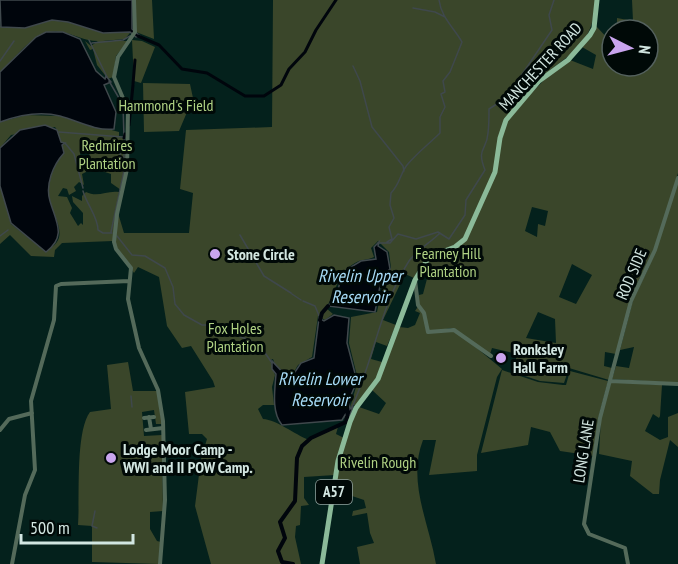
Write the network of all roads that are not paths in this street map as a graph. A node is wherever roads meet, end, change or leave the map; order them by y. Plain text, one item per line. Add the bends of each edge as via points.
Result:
1 (134, 0) edge
2 (597, 0) edge
3 (678, 178) edge
4 (415, 280) junction
5 (129, 281) junction
6 (491, 356) dead end
7 (610, 381) junction
8 (678, 384) edge
9 (32, 413) junction
10 (144, 418) dead end
11 (164, 428) junction
12 (0, 430) edge
13 (12, 564) edge
14 (160, 564) edge
15 (322, 564) edge
16 (628, 564) edge

1 - 5 street via 134,34 118,57 114,78 128,110 127,169 114,242 130,267
2 - 4 main road, MANCHESTER ROAD / A57 via 590,35 568,60 539,81 506,120 495,172 465,239 429,257
3 - 7 street, ROD SIDE via 655,250 631,301
4 - 6 street via 417,303 428,332 454,330
4 - 15 main road, MANCHESTER ROAD / A57 via 378,379 350,422 338,461
5 - 9 street via 56,285 54,319 31,398
5 - 11 street via 128,298 137,342 158,388
7 - 8 street
7 - 16 street, LONG LANE via 600,418 584,526 591,535 624,547
9 - 12 street via 9,419
9 - 13 street via 35,470 25,495
10 - 11 street via 152,417 148,430
11 - 14 street via 165,503

